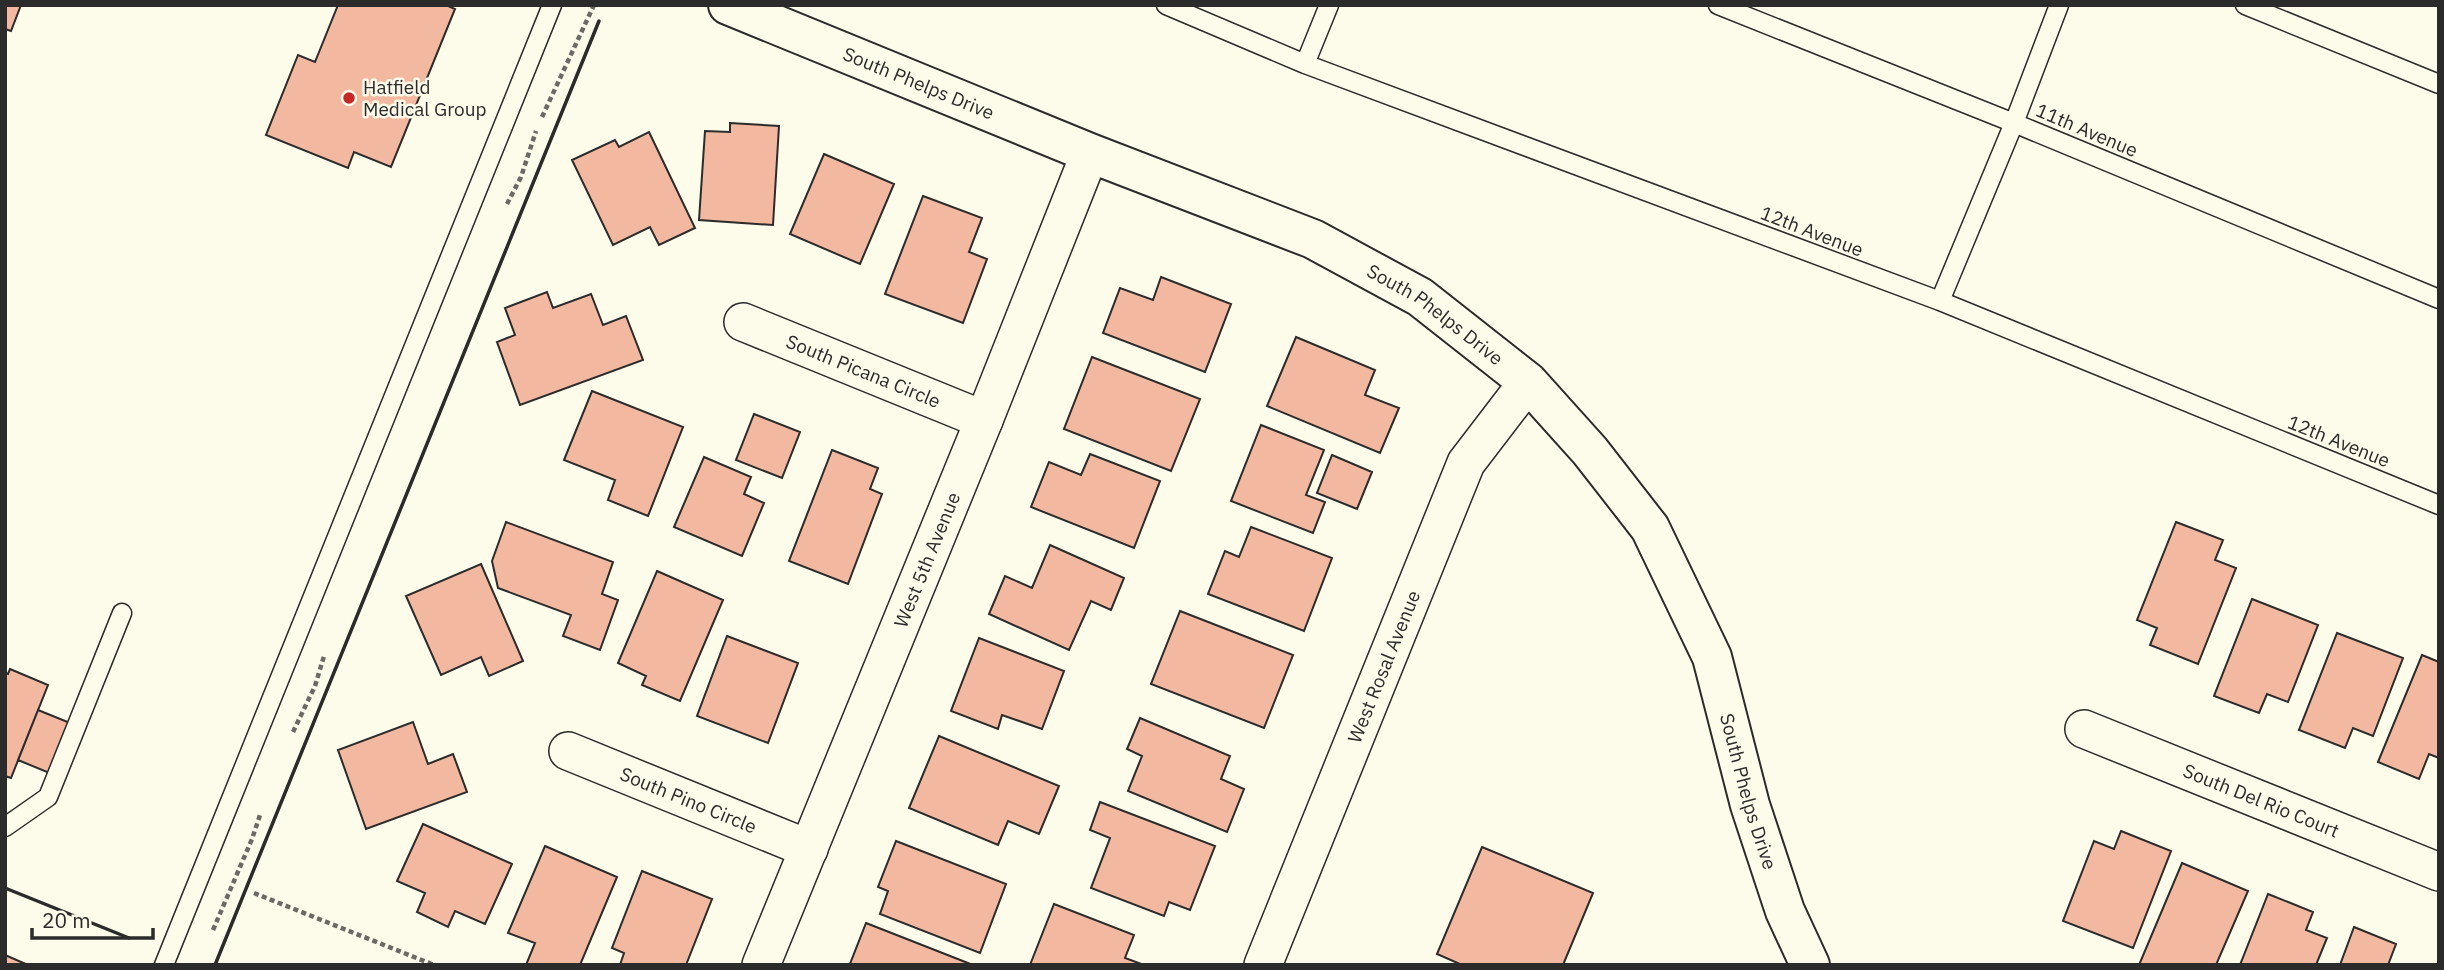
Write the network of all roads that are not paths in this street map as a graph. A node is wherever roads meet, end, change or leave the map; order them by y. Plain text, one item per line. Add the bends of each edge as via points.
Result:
1 (552, 5) edge
2 (728, 5) edge
3 (1166, 5) edge
4 (1329, 5) edge
5 (1718, 5) edge
6 (2059, 5) edge
7 (2245, 5) edge
8 (1306, 64) junction
9 (2439, 84) edge
10 (2014, 122) junction
11 (1090, 153) junction
12 (2439, 299) edge
13 (1940, 301) junction
14 (743, 322) dead end
15 (1528, 382) junction
16 (984, 420) junction
17 (2439, 505) edge
18 (122, 613) dead end
19 (2084, 729) dead end
20 (568, 751) dead end
21 (5, 827) edge
22 (809, 849) junction
23 (2439, 872) edge
24 (164, 965) edge
25 (761, 965) edge
26 (1263, 965) edge
27 (1810, 965) edge

1 - 24 lane
2 - 11 street, South Phelps Drive
3 - 8 lane, 12th Avenue
4 - 8 lane
5 - 10 lane, 11th Avenue
6 - 10 lane
7 - 9 lane
8 - 13 lane, 12th Avenue
10 - 12 lane, 11th Avenue
10 - 13 lane
11 - 15 street, South Phelps Drive via 1313,239 1420,297
11 - 16 street, West 5th Avenue
13 - 17 lane, 12th Avenue
14 - 16 street, South Picana Circle
15 - 26 street, West Rosal Avenue via 1466,463
15 - 27 street, South Phelps Drive via 1650,528 1712,657 1750,805 1785,911
16 - 22 street, West 5th Avenue
18 - 21 lane via 48,797
19 - 23 street, South Del Rio Court
20 - 22 street, South Pino Circle
22 - 25 street, West 5th Avenue

